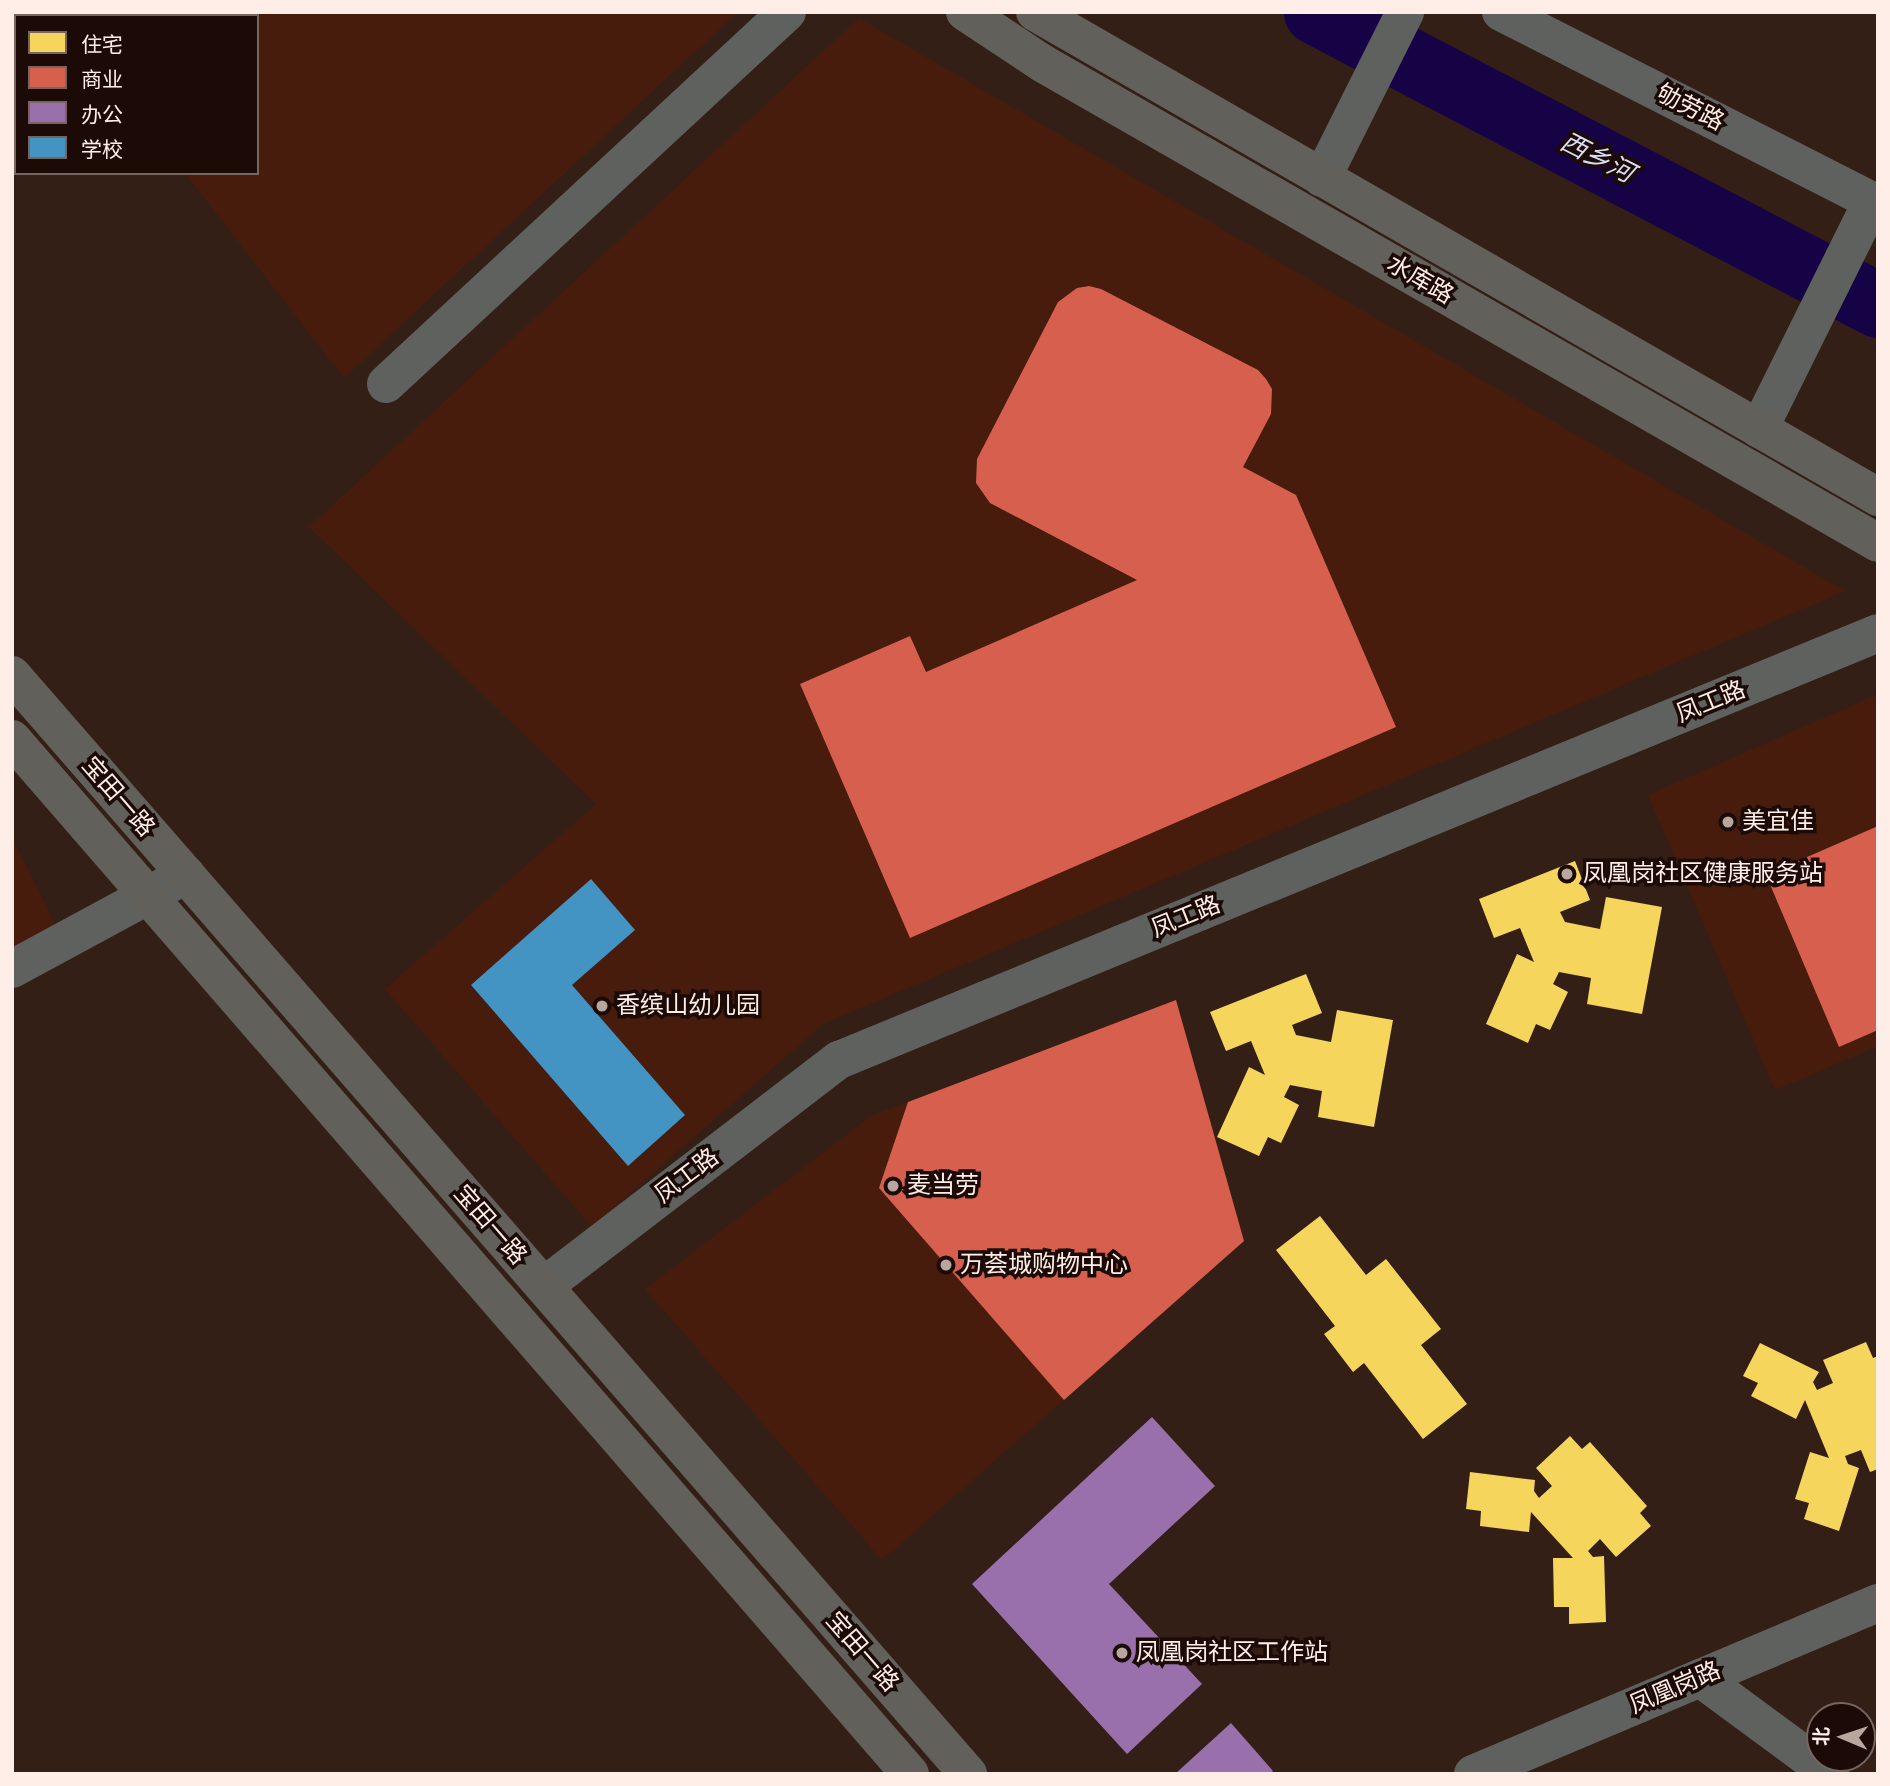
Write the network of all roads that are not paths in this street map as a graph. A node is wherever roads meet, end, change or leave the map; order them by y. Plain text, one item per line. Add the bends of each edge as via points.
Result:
1 (787, 12) edge
2 (965, 12) edge
3 (1035, 12) edge
4 (1501, 12) edge
5 (1404, 15) edge
6 (1322, 178) junction
7 (1871, 209) edge
8 (386, 384) dead end
9 (1759, 429) junction
10 (1878, 497) edge
11 (1878, 543) edge
12 (1878, 633) edge
13 (12, 675) edge
14 (12, 739) edge
15 (186, 875) junction
16 (148, 896) junction
17 (12, 970) edge
18 (544, 1286) junction
19 (1878, 1603) edge
20 (1700, 1678) junction
21 (910, 1774) edge
22 (968, 1774) edge
23 (1473, 1774) edge
24 (1830, 1774) edge

1 - 8 street
2 - 11 main road, 水库路 via 1042,63
3 - 6 main road, 水库路
4 - 7 street, 劬劳路
5 - 6 street
6 - 9 main road, 水库路
7 - 9 street
9 - 10 main road, 水库路
12 - 18 street, 凤工路 via 839,1060
13 - 15 main road, 宝田一路
14 - 16 main road, 宝田一路
15 - 16 street
15 - 18 main road, 宝田一路
16 - 17 street
16 - 21 main road, 宝田一路
18 - 22 main road, 宝田一路
19 - 20 street, 凤凰岗路
20 - 23 street, 凤凰岗路
20 - 24 street

